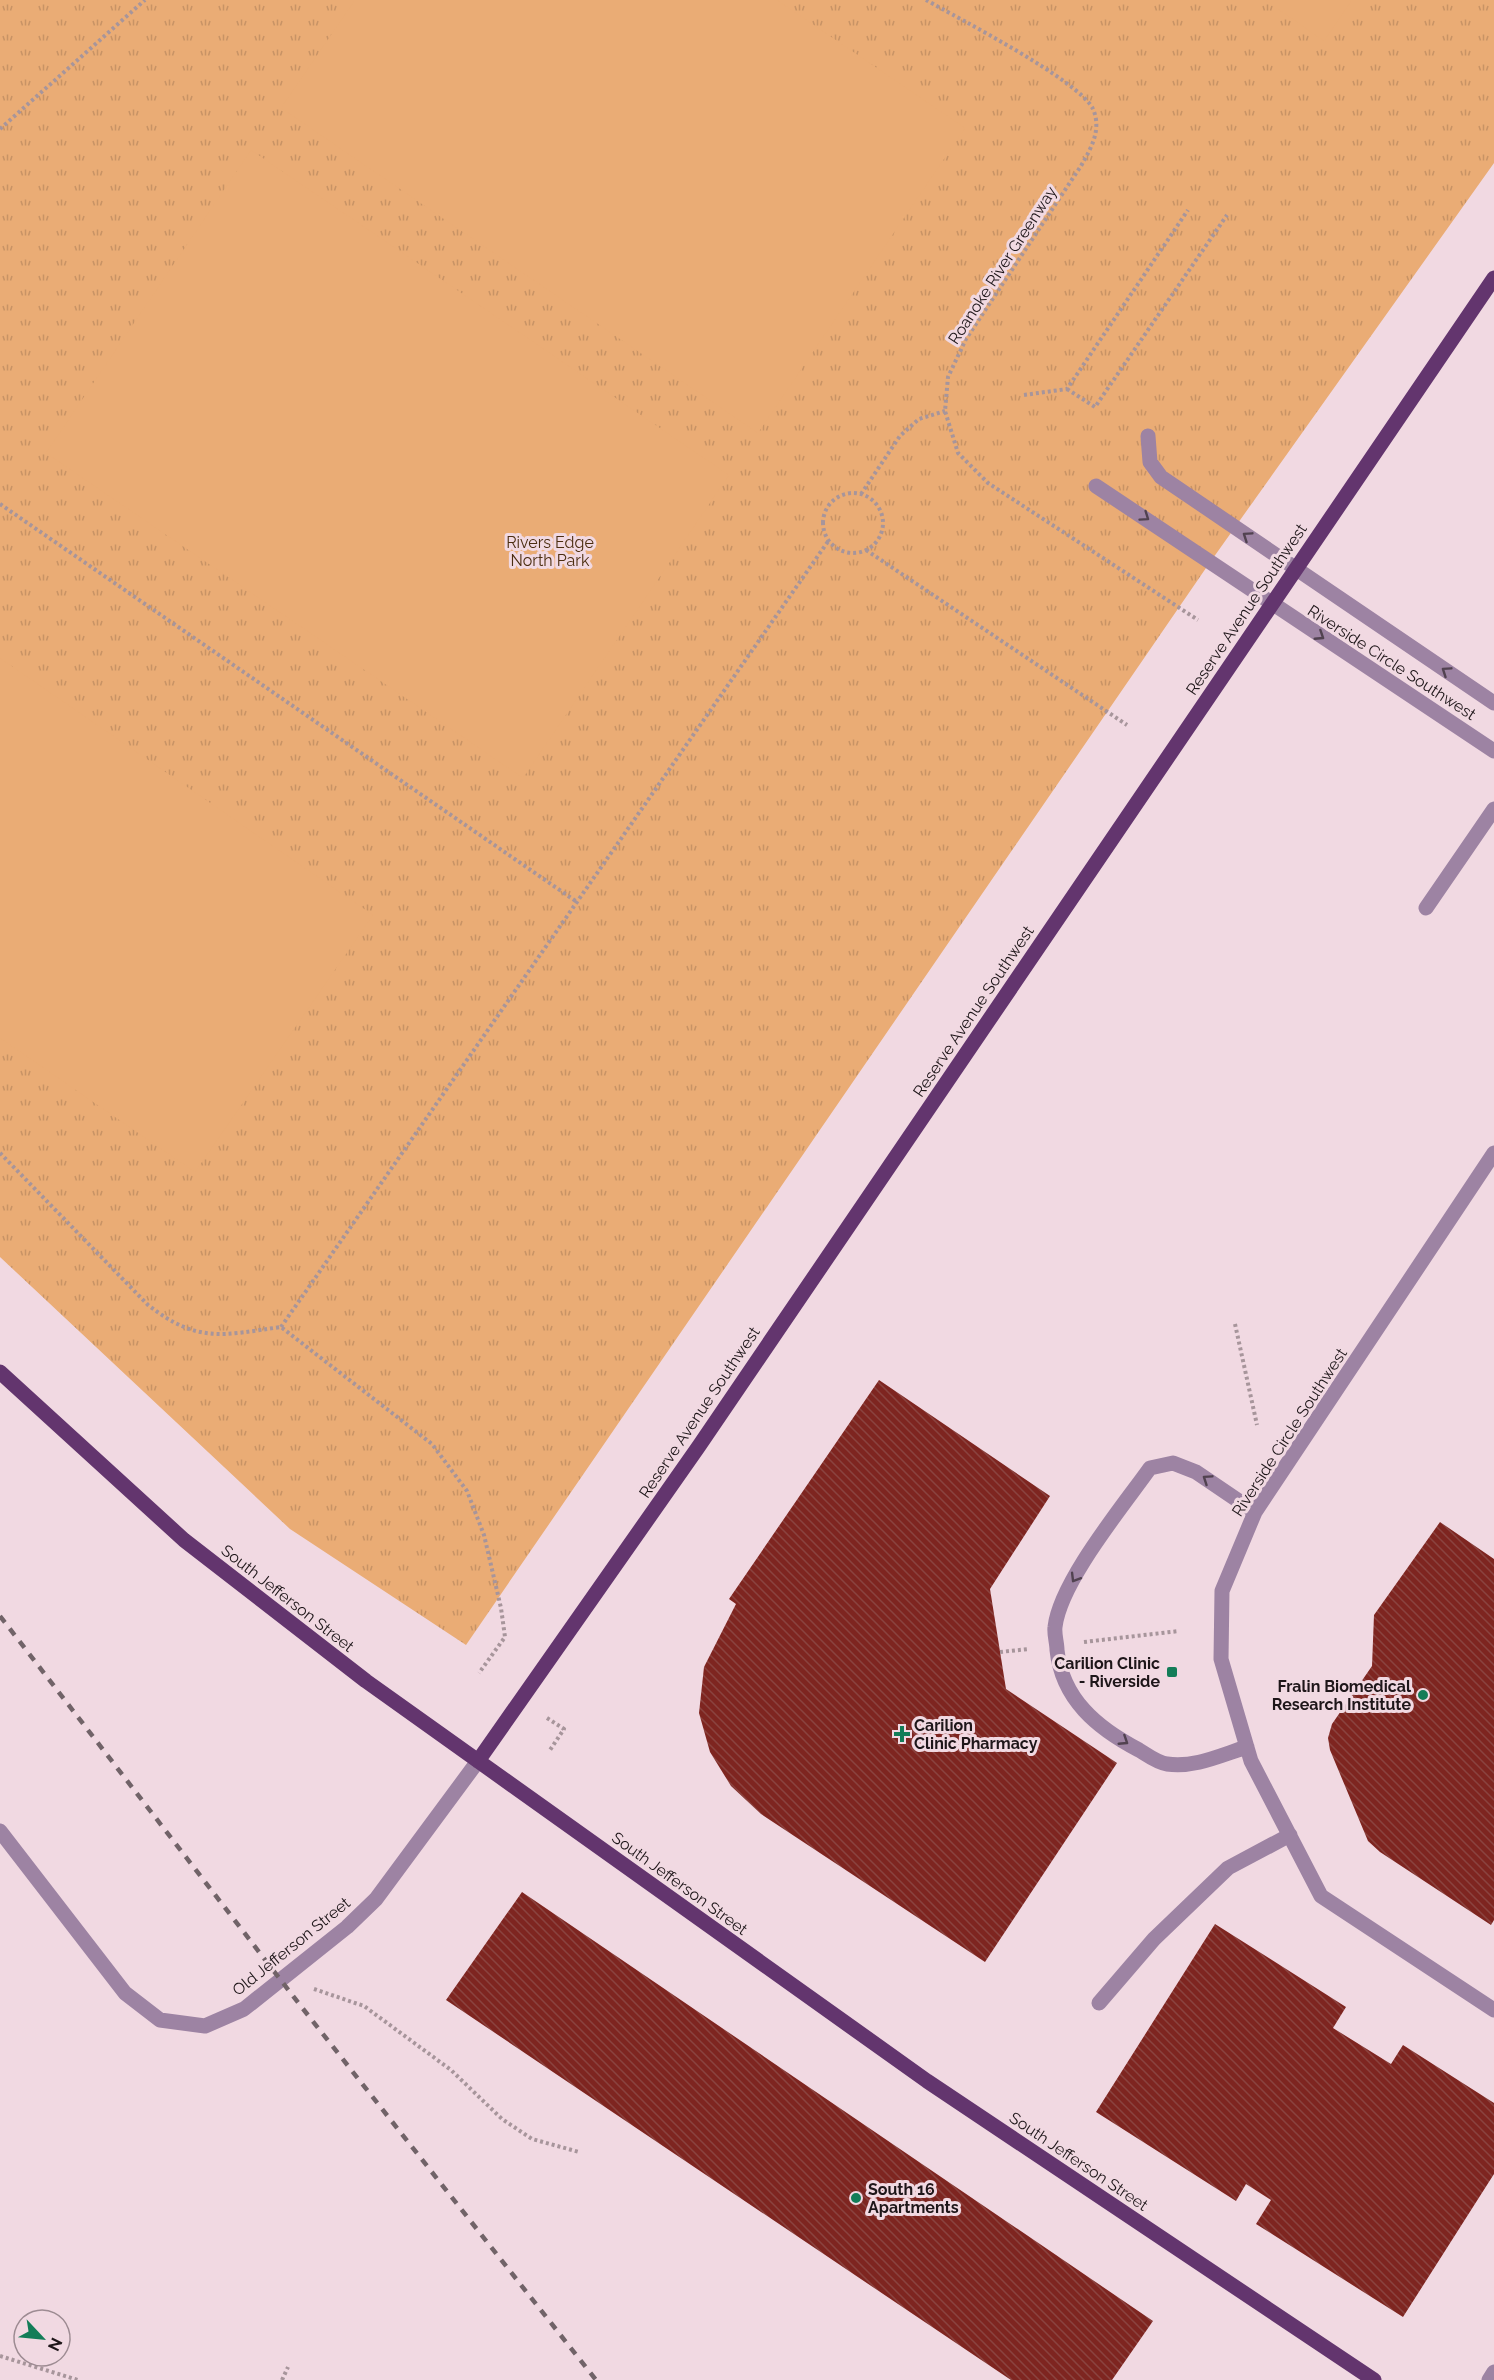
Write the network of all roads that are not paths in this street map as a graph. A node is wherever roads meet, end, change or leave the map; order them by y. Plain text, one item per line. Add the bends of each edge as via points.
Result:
1 (1494, 278) edge
2 (1148, 436) dead end
3 (1096, 486) dead end
4 (1296, 568) junction
5 (1271, 604) junction
6 (1494, 704) edge
7 (1494, 751) edge
8 (1494, 809) edge
9 (1426, 909) dead end
10 (1494, 1153) edge
11 (0, 1372) edge
12 (1256, 1512) junction
13 (1246, 1746) junction
14 (478, 1761) junction
15 (0, 1831) edge
16 (1290, 1835) junction
17 (1099, 2003) dead end
18 (1494, 2010) edge
19 (1494, 2372) edge
20 (1374, 2380) edge
21 (1489, 2380) edge

1 - 4 main road, Reserve Avenue Southwest
4 -> 2 street via 1161,477 1150,462
3 -> 5 street, Riverside Circle Southwest
4 - 5 main road, Reserve Avenue Southwest
6 -> 4 street
5 -> 7 street, Riverside Circle Southwest
5 - 14 main road, Reserve Avenue Southwest via 699,1446
8 - 9 street
10 - 12 street, Riverside Circle Southwest
11 - 14 main road, South Jefferson Street via 184,1540 366,1681
12 - 13 street, Riverside Circle Southwest via 1222,1591 1221,1659
12 -> 13 street via 1189,1469 1173,1463 1150,1468 1087,1558 1067,1593 1055,1627 1059,1664 1070,1695 1092,1720 1132,1747 1165,1764 1190,1765
13 - 16 street, Riverside Circle Southwest
14 - 15 street, Old Jefferson Street via 376,1899 244,2009 205,2026 160,2020 125,1993
14 - 20 main road, South Jefferson Street via 927,2081
16 - 17 street via 1228,1868 1154,1939
16 - 18 street, Riverside Circle Southwest via 1321,1896
19 - 21 street

